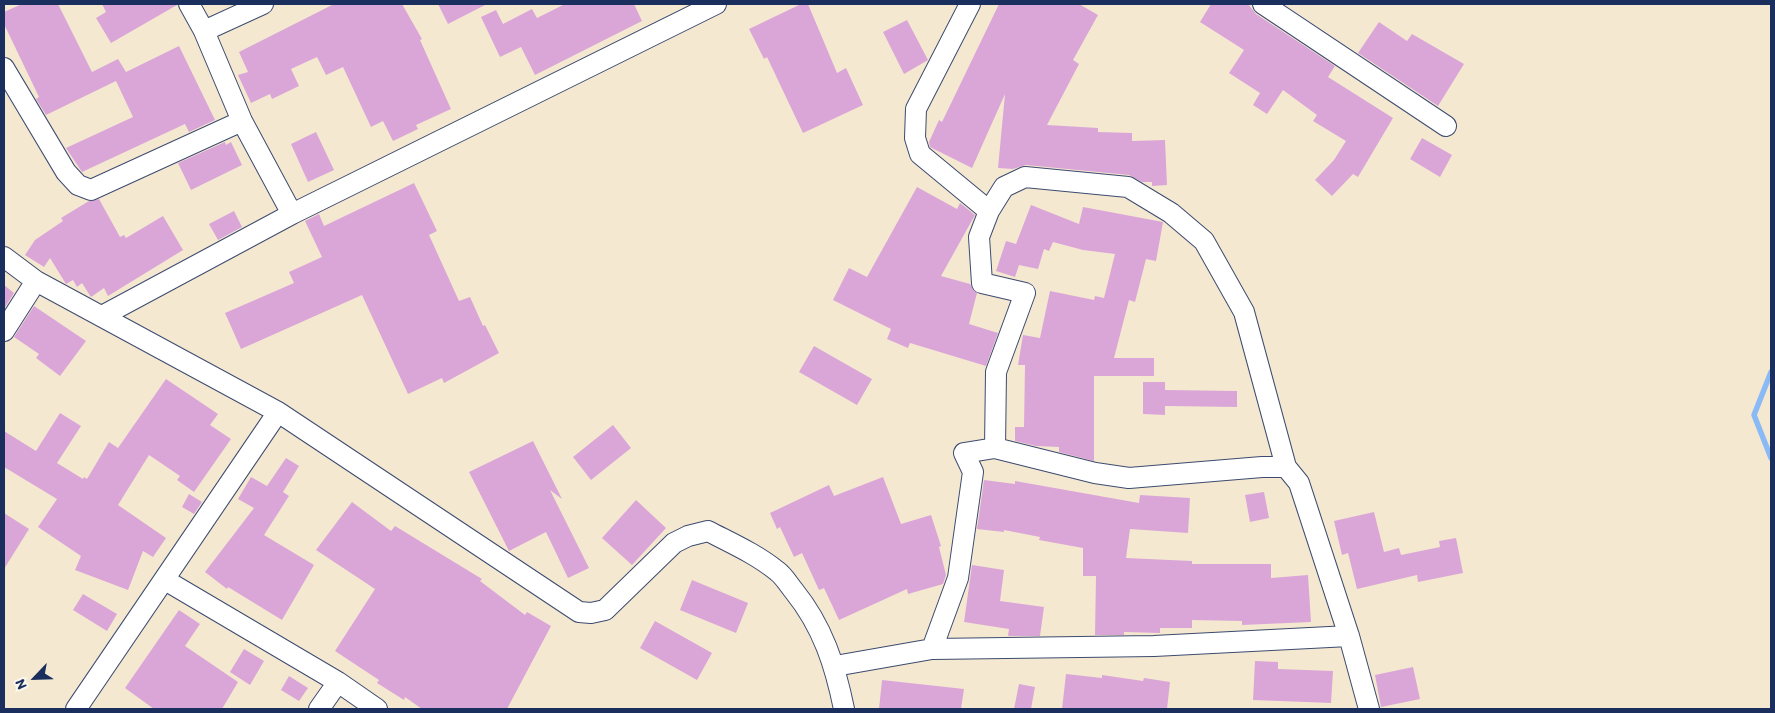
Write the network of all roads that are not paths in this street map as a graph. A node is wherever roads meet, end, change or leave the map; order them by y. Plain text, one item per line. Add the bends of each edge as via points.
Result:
1 (189, 4) edge
2 (262, 4) edge
3 (716, 4) edge
4 (970, 4) edge
5 (1263, 4) edge
6 (204, 31) junction
7 (4, 68) edge
8 (242, 121) junction
9 (1446, 126) dead end
10 (989, 211) junction
11 (292, 214) junction
12 (4, 257) edge
13 (36, 281) junction
14 (102, 316) junction
15 (4, 331) edge
16 (278, 412) junction
17 (995, 448) junction
18 (1286, 467) junction
19 (165, 580) junction
20 (1349, 636) junction
21 (932, 649) junction
22 (835, 666) junction
23 (338, 682) junction
24 (76, 709) edge
25 (319, 709) edge
26 (377, 709) edge
27 (844, 709) edge
28 (1369, 709) edge

1 - 6 street
2 - 6 street
3 - 11 street
4 - 10 street via 916,109 915,138 920,154
5 - 9 street
6 - 8 street
7 - 8 street via 66,172 78,185 91,190
8 - 11 street
10 - 17 street via 979,237 982,283 1025,293 996,372
10 - 18 street via 1004,187 1025,177 1128,187 1171,213 1204,241 1244,312
11 - 14 street
12 - 13 street
13 - 14 street
13 - 15 street
14 - 16 street
16 - 19 street
16 - 22 street via 579,612 605,610 674,543 708,531 755,555 778,572 824,636
17 - 18 street via 1095,473 1129,478
17 - 21 street via 964,453 973,472 958,578
18 - 20 street via 1299,483
19 - 23 street
19 - 24 street
20 - 21 street via 1099,648
20 - 28 street
21 - 22 street
22 - 27 street
23 - 25 street
23 - 26 street

